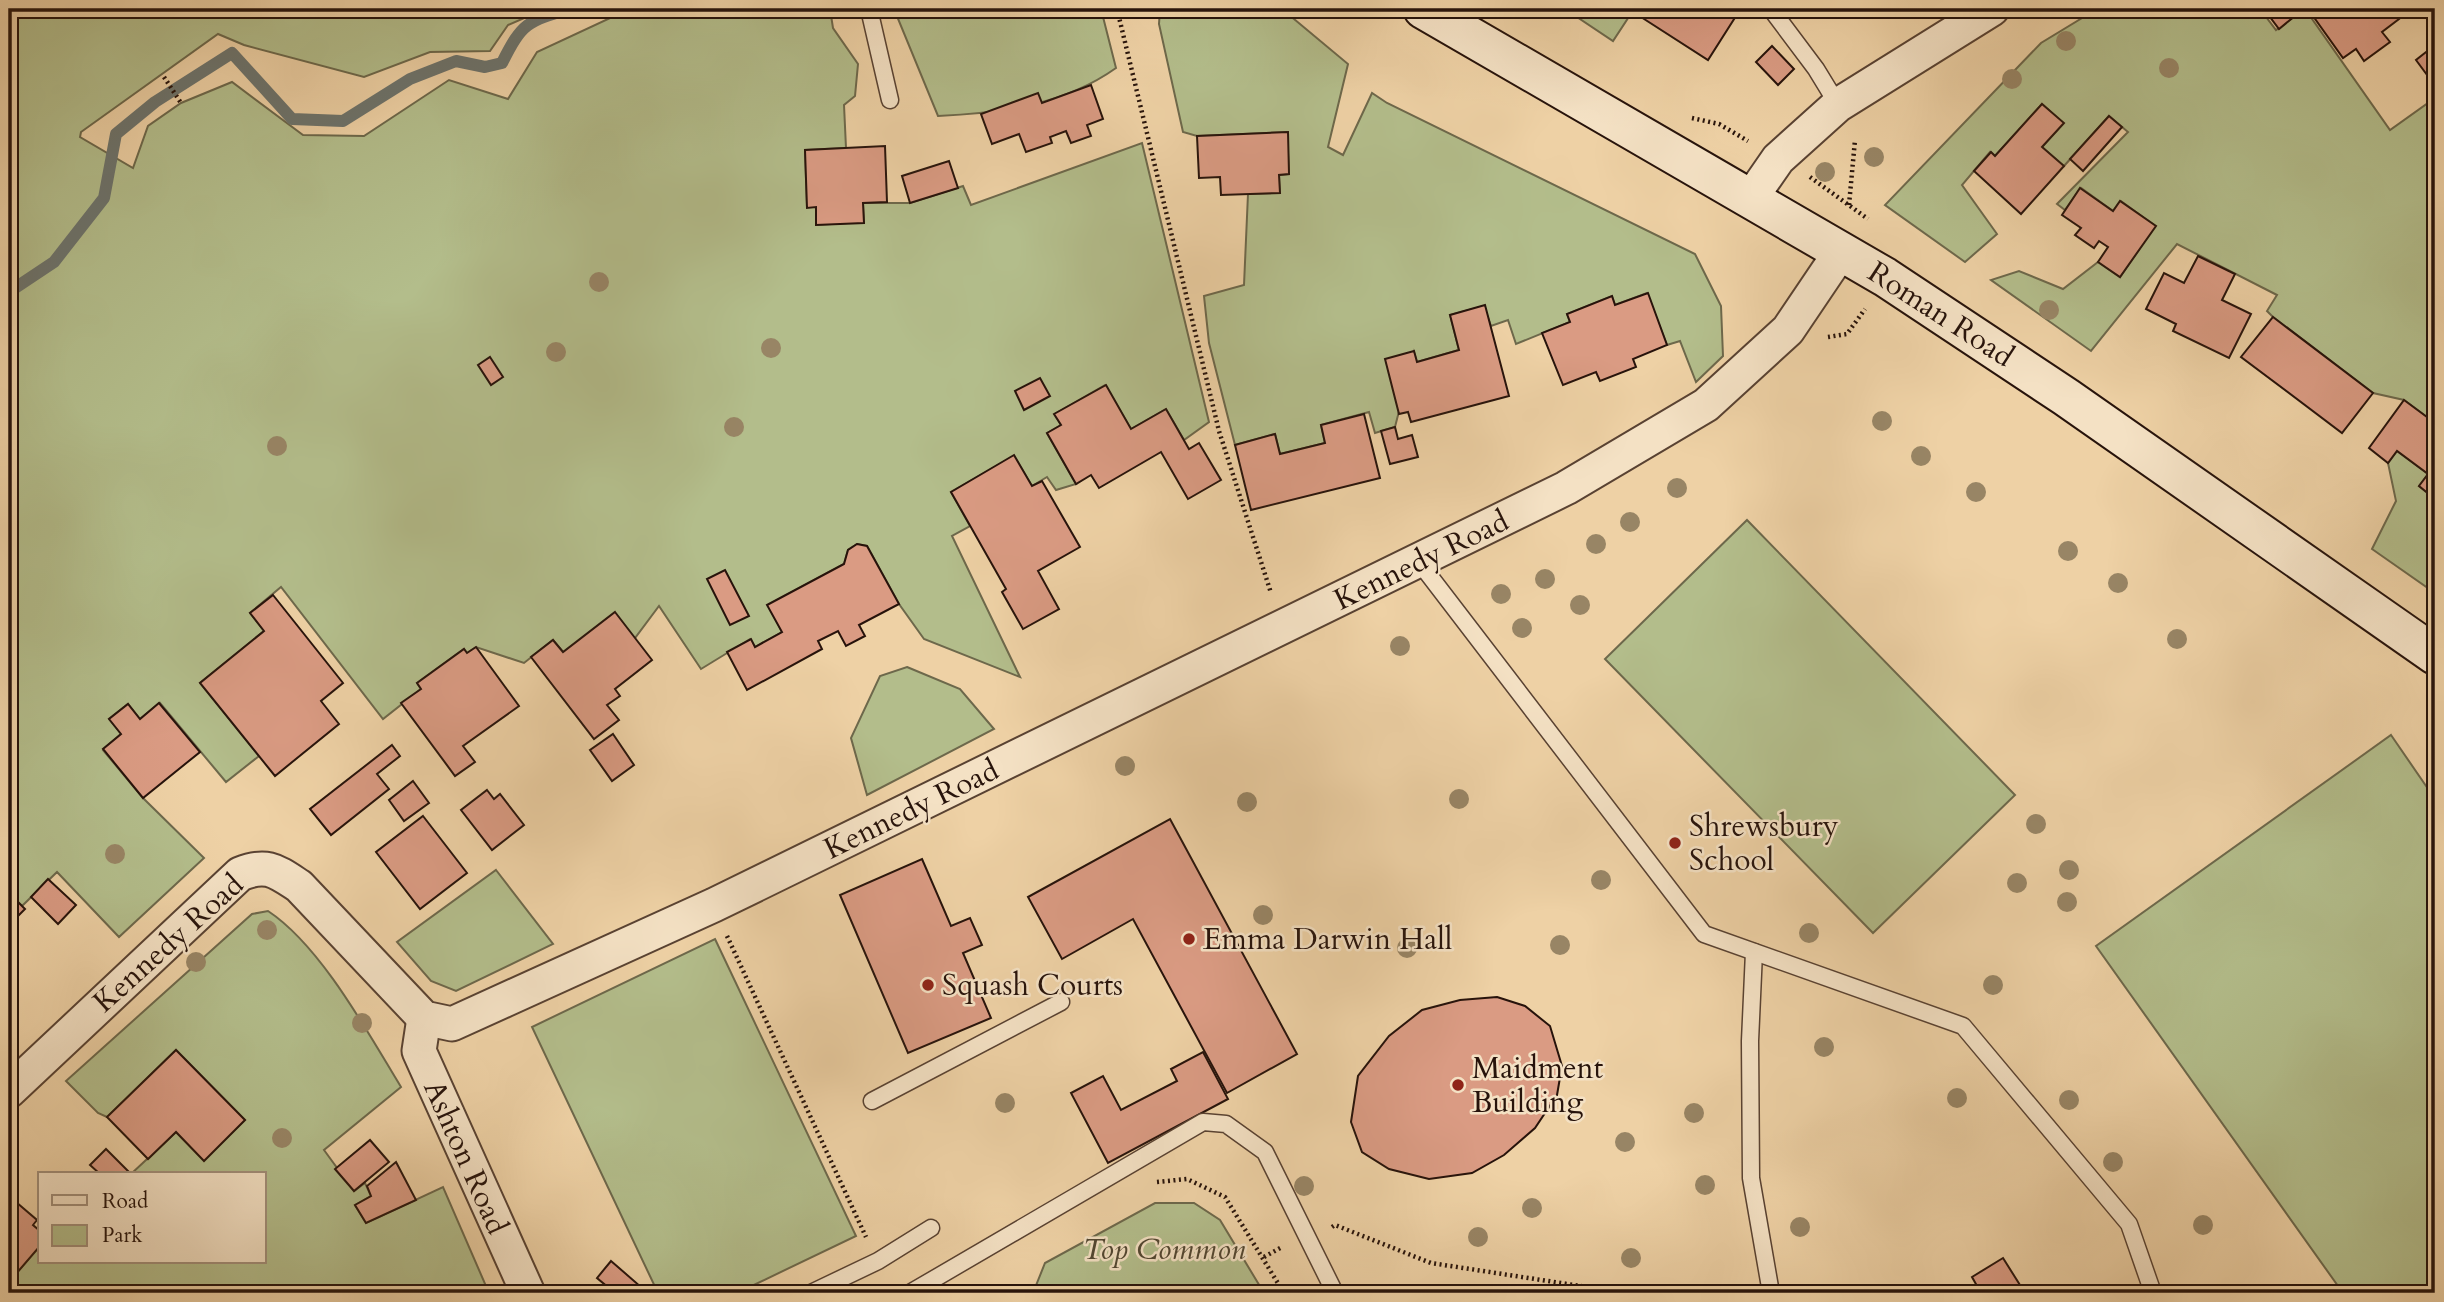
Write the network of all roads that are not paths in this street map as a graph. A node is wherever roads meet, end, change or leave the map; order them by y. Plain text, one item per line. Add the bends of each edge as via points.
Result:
1 (869, 9) edge
2 (1423, 9) edge
3 (1771, 9) edge
4 (1992, 9) edge
5 (1848, 97) junction
6 (890, 100) dead end
7 (1751, 198) junction
8 (1842, 250) junction
9 (1419, 562) junction
10 (2435, 655) edge
11 (1754, 952) junction
12 (1061, 1002) dead end
13 (424, 1018) junction
14 (9, 1091) edge
15 (872, 1101) dead end
16 (931, 1228) dead end
17 (528, 1293) edge
18 (811, 1293) edge
19 (910, 1293) edge
20 (1335, 1293) edge
21 (1771, 1293) edge
22 (2153, 1293) edge

1 - 6 lane
2 - 7 main road, Roman Road
3 - 5 lane via 1816,69
4 - 5 street
5 - 7 street via 1778,159
7 - 8 main road, Roman Road
8 - 9 street, Kennedy Road via 1788,330 1706,405 1566,488
8 - 10 main road, Roman Road via 2066,397
9 - 11 lane via 1704,934
9 - 13 street, Kennedy Road via 714,905 452,1024
11 - 21 lane via 1749,1041 1751,1178
11 - 22 lane via 1963,1026 2129,1224
12 - 15 lane
13 - 14 street, Kennedy Road via 299,886 275,870 256,867 240,874
13 - 17 street, Ashton Road via 419,1051
16 - 18 lane
19 - 20 lane via 1203,1122 1226,1124 1265,1152

